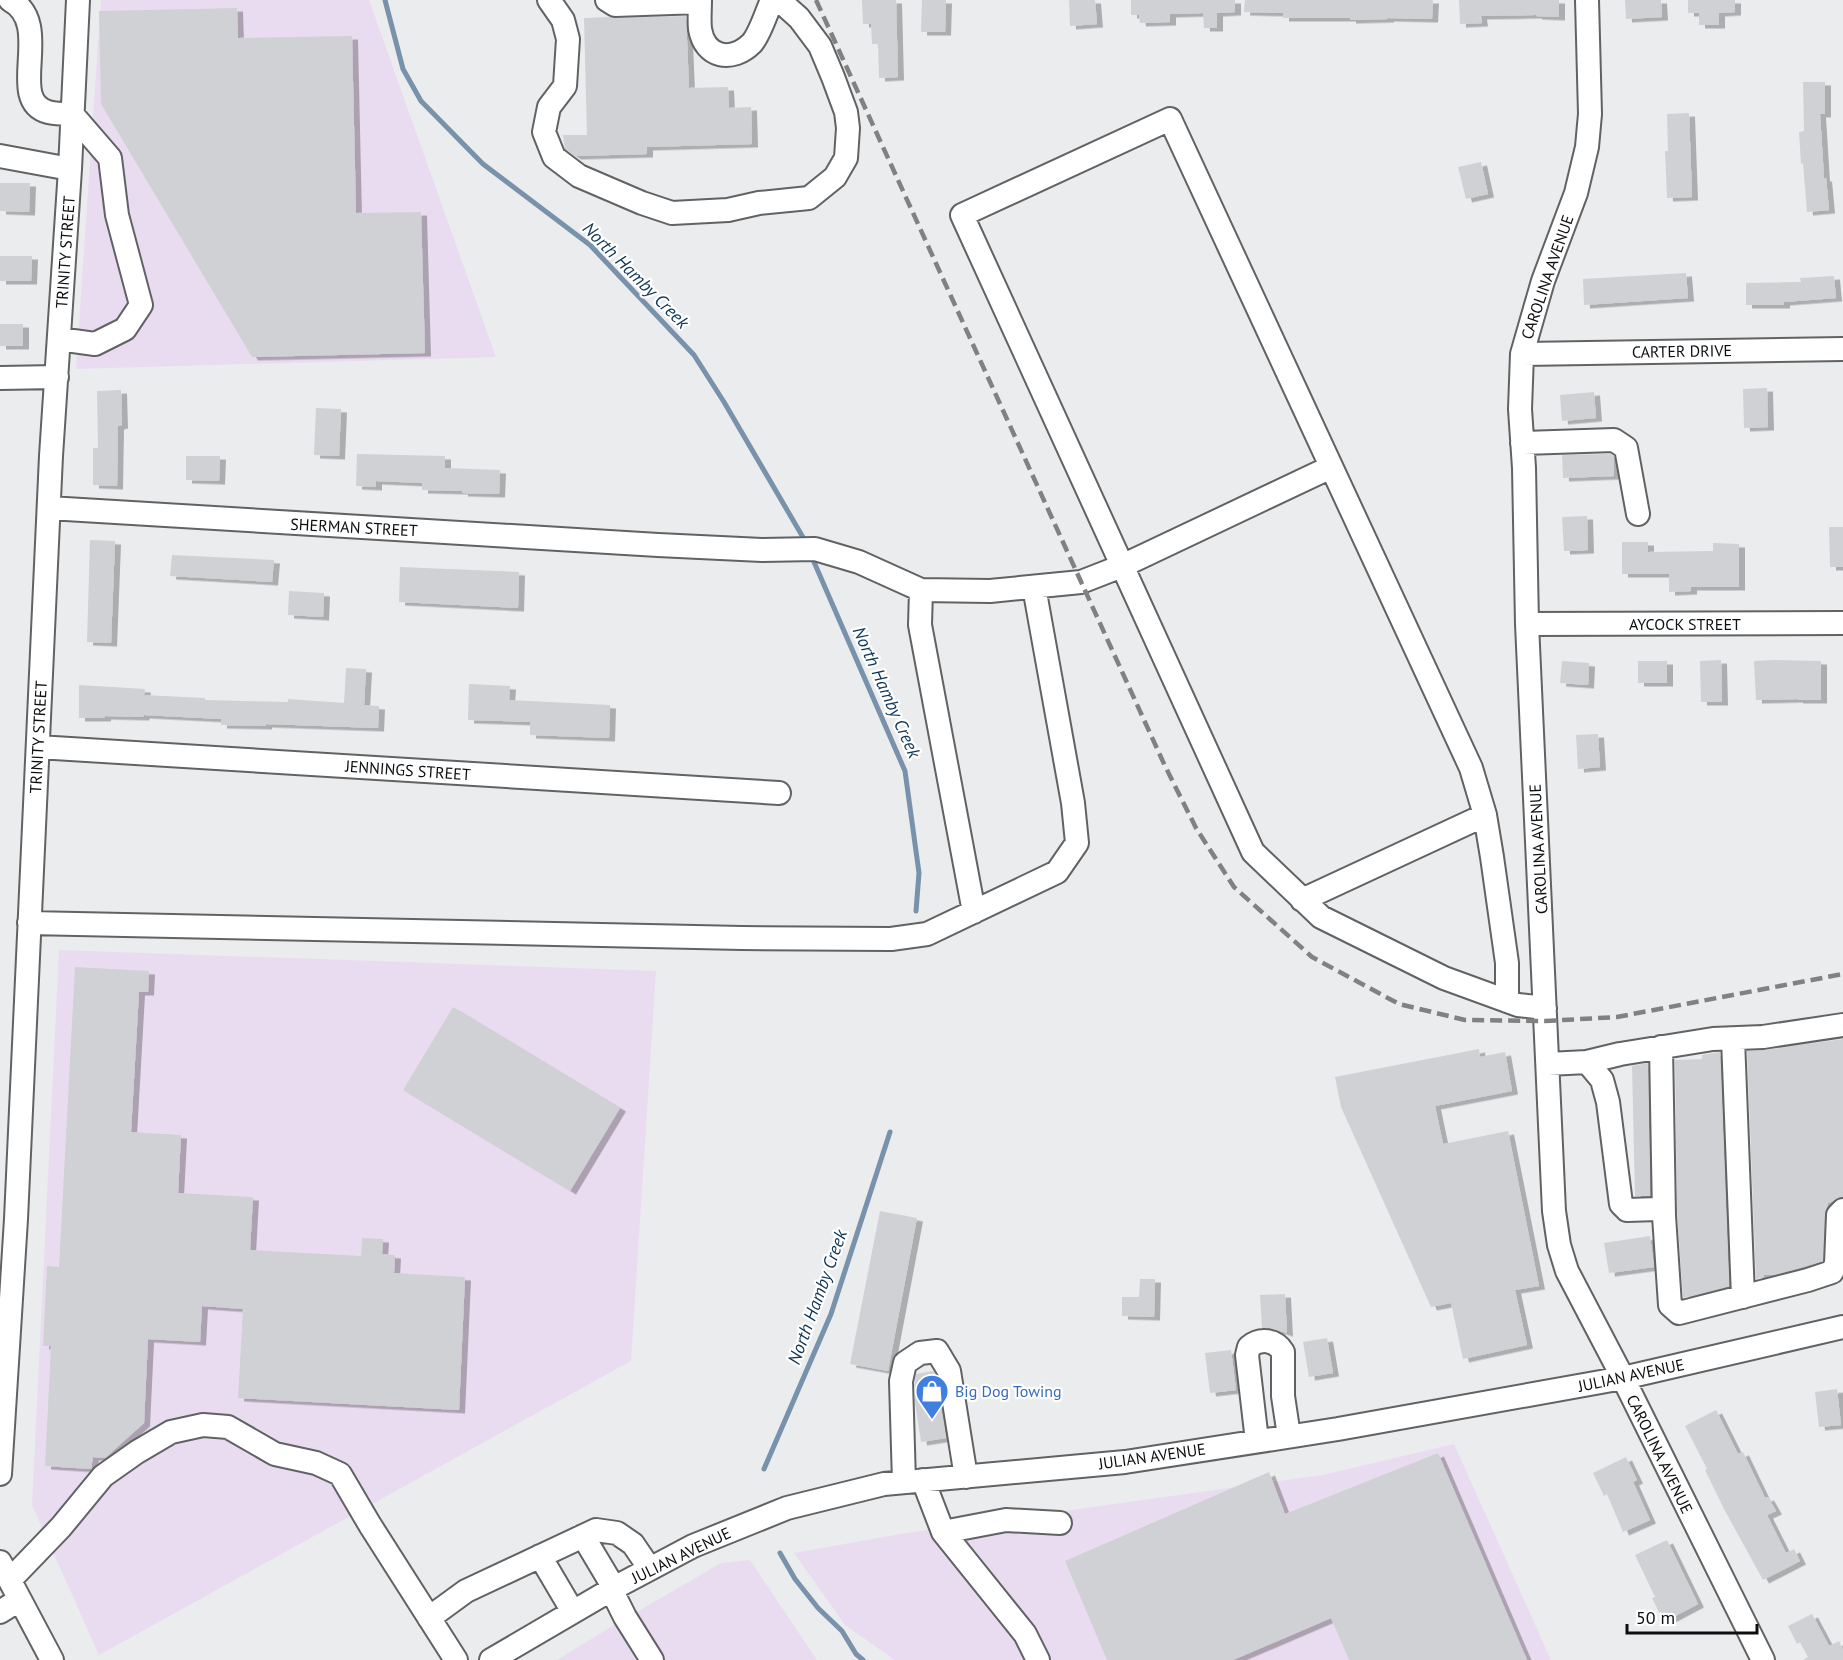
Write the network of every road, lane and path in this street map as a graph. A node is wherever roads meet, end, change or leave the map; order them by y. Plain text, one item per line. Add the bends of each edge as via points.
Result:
1 (10, 0) edge
2 (78, 0) edge
3 (549, 0) edge
4 (606, 0) edge
5 (772, 0) edge
6 (779, 0) edge
7 (1587, 0) edge
8 (700, 1) edge
9 (72, 114) junction
10 (0, 156) edge
11 (70, 169) junction
12 (59, 339) junction
13 (1843, 348) edge
14 (1522, 354) junction
15 (57, 377) junction
16 (0, 378) edge
17 (1522, 443) junction
18 (1331, 467) junction
19 (49, 508) junction
20 (1638, 514) dead end
21 (1122, 566) junction
22 (1034, 587) junction
23 (921, 590) junction
24 (1843, 623) edge
25 (1527, 624) junction
26 (38, 747) junction
27 (779, 793) dead end
28 (1485, 815) junction
29 (1302, 900) junction
30 (974, 912) junction
31 (29, 923) junction
32 (1507, 1000) junction
33 (1545, 1008) junction
34 (1843, 1025) edge
35 (1733, 1039) junction
36 (1661, 1047) junction
37 (1587, 1062) junction
38 (1548, 1064) junction
39 (1843, 1210) edge
40 (1664, 1215) junction
41 (1840, 1243) edge
42 (1743, 1297) junction
43 (1843, 1327) edge
44 (1623, 1378) junction
45 (1289, 1436) junction
46 (1257, 1441) junction
47 (0, 1474) edge
48 (966, 1476) junction
49 (913, 1481) junction
50 (1060, 1523) dead end
51 (943, 1532) junction
52 (583, 1536) junction
53 (540, 1556) junction
54 (650, 1569) junction
55 (10, 1581) edge
56 (612, 1589) junction
57 (0, 1612) edge
58 (573, 1612) junction
59 (429, 1618) junction
60 (52, 1660) edge
61 (456, 1660) edge
62 (491, 1660) edge
63 (652, 1660) edge
64 (1038, 1660) edge
65 (1763, 1660) edge

1 - 9 street via 31,28 31,98 47,112
2 - 9 street, TRINITY STREET
3 - 6 street via 563,20 568,39 564,86 549,107 544,132 554,157 579,176 672,213 728,210 809,198 835,177 846,158 846,112 833,76 820,46
4 - 8 street via 615,5
5 - 8 street via 753,42 736,54 720,56 709,49 700,30
7 - 14 street, CAROLINA AVENUE via 1587,147 1576,193 1543,281
9 - 11 street, TRINITY STREET
9 - 12 street via 110,158 117,215 141,305 125,329 95,344
10 - 11 street
11 - 12 street, TRINITY STREET
12 - 15 street, TRINITY STREET
13 - 14 street, CARTER DRIVE
14 - 17 street, CAROLINA AVENUE
15 - 16 street
15 - 19 street, TRINITY STREET
17 - 20 street via 1614,440 1626,448
17 - 25 street, CAROLINA AVENUE
18 - 21 street
18 - 21 street via 1170,119 962,215
18 - 28 street via 1471,768
19 - 23 street, SHERMAN STREET via 658,545 815,549 859,562
19 - 26 street, TRINITY STREET
21 - 22 street via 1081,582
21 - 29 street via 1252,852
22 - 23 street
22 - 30 street via 1077,843 1057,872
23 - 30 street via 920,625
24 - 25 street, AYCOCK STREET
25 - 33 street, CAROLINA AVENUE
26 - 27 street, JENNINGS STREET
26 - 31 street, TRINITY STREET
28 - 29 street
28 - 32 street via 1507,963
29 - 32 street via 1321,917 1444,978
30 - 31 street via 927,934 891,939
31 - 47 street, TRINITY STREET
32 - 33 street
33 - 38 street, CAROLINA AVENUE
34 - 35 street
35 - 36 street
35 - 42 street
36 - 37 street
36 - 40 street
37 - 38 street
37 - 40 street via 1602,1080 1608,1102 1621,1204 1628,1210 1658,1209
38 - 44 street, CAROLINA AVENUE via 1559,1245 1567,1270
39 - 41 street via 1838,1215
40 - 42 street via 1670,1305 1679,1314
41 - 42 street via 1832,1272
43 - 44 street, JULIAN AVENUE
44 - 45 street, JULIAN AVENUE
44 - 65 street, CAROLINA AVENUE
45 - 46 street, JULIAN AVENUE
45 - 46 street via 1283,1396 1283,1352 1271,1341 1255,1342 1247,1355
46 - 48 street, JULIAN AVENUE via 1125,1462
48 - 49 street, JULIAN AVENUE
48 - 49 street via 949,1371 938,1351 920,1353 905,1363 901,1381
49 - 51 street
49 - 54 street, JULIAN AVENUE via 884,1484 787,1508 693,1546
50 - 51 street via 1006,1520
51 - 64 street via 1025,1634
52 - 53 street
52 - 54 street via 596,1530 617,1533 633,1544
52 - 56 street
53 - 58 street
53 - 59 street via 466,1591
54 - 56 street, JULIAN AVENUE
55 - 57 street
55 - 59 street via 103,1476 171,1432 203,1425 220,1426 275,1454 316,1463 340,1474
55 - 60 street
56 - 58 street, JULIAN AVENUE
56 - 63 street
58 - 62 street, JULIAN AVENUE
59 - 61 street

